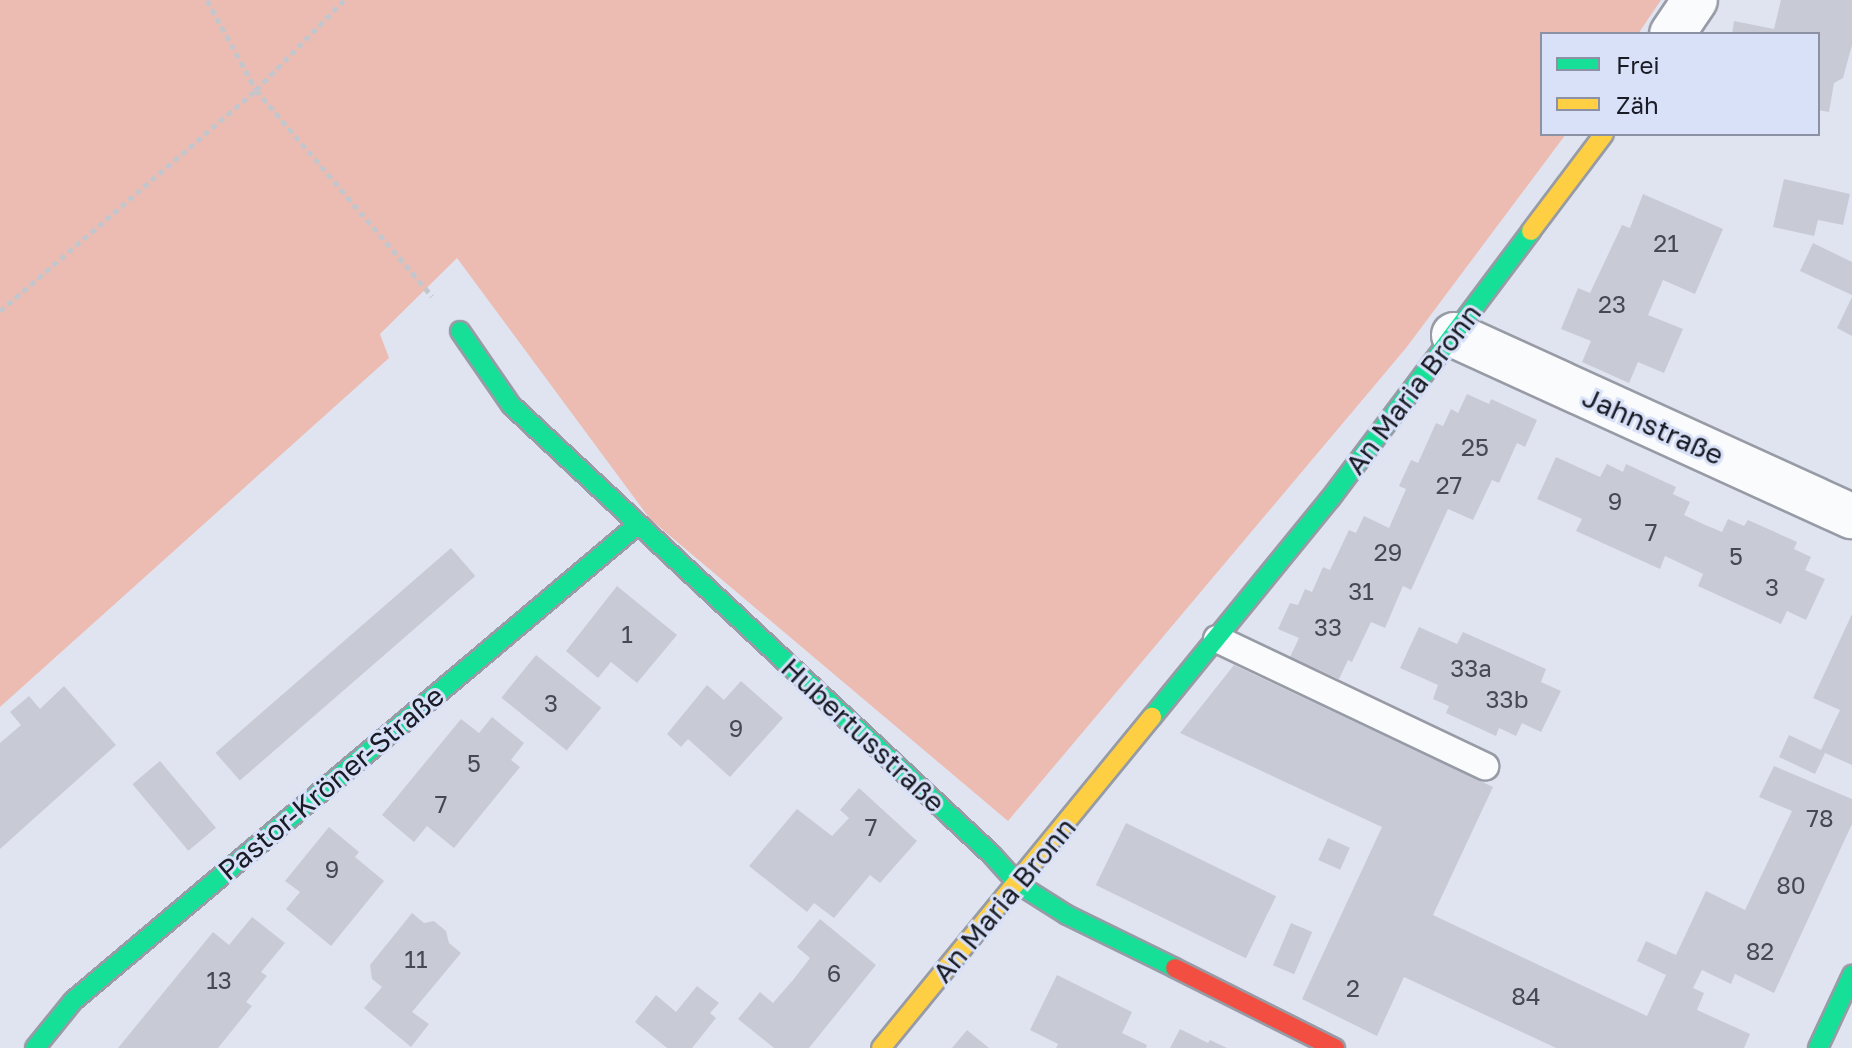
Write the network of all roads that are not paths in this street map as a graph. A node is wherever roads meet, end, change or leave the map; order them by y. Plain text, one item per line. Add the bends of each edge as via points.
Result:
1 (1695, 0) edge
2 (1673, 32) edge
3 (1603, 136) edge
4 (460, 331) road end
5 (1454, 335) junction
6 (1852, 516) edge
7 (636, 526) junction
8 (1217, 639) junction
9 (1485, 766) dead end
10 (1018, 884) junction
11 (1852, 975) edge
12 (35, 1048) edge
13 (881, 1048) edge
14 (1335, 1048) edge
15 (1818, 1048) edge

1 - 2 street
3 - 5 street, An Maria Bronn
4 - 7 street, Hubertusstraße via 511,405
5 - 6 street, Jahnstraße
5 - 8 street, An Maria Bronn
7 - 10 street, Hubertusstraße
7 - 12 street, Pastor-Kröner-Straße via 73,1001
8 - 9 lane
8 - 10 street, An Maria Bronn
10 - 13 street, An Maria Bronn
10 - 14 street, Hubertusstraße via 1067,915
11 - 15 street

